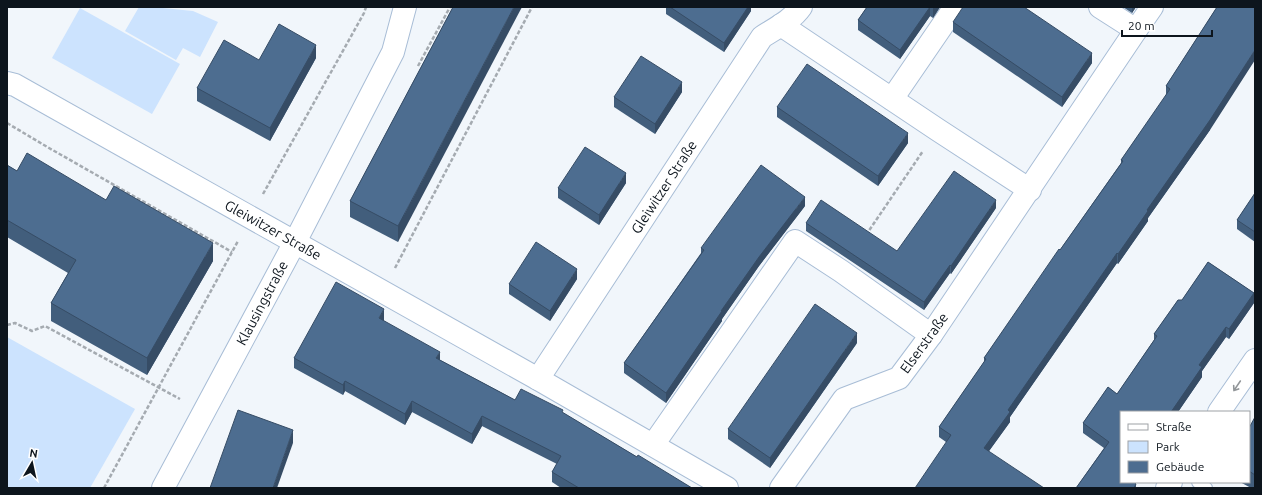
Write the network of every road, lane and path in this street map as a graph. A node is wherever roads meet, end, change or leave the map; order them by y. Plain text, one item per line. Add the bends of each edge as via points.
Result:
1 (366, 7) edge
2 (405, 7) edge
3 (532, 7) edge
4 (801, 7) edge
5 (954, 7) edge
6 (1100, 7) edge
7 (1152, 7) edge
8 (782, 25) junction
9 (1136, 30) junction
10 (7, 83) edge
11 (892, 99) junction
12 (7, 123) edge
13 (938, 130) junction
14 (1030, 190) junction
15 (250, 218) junction
16 (295, 242) junction
17 (232, 252) junction
18 (841, 271) junction
19 (382, 292) junction
20 (7, 325) edge
21 (932, 335) junction
22 (1255, 360) edge
23 (538, 379) junction
24 (158, 387) junction
25 (1220, 411) edge
26 (204, 412) junction
27 (653, 446) junction
28 (104, 488) edge
29 (163, 488) edge
30 (727, 488) edge
31 (781, 488) edge

1 - 15 path
2 - 16 street, Klausingstraße via 393,52
3 - 19 path
4 - 8 street, Gleiwitzer Straße
5 - 11 street
6 - 9 street
7 - 9 street, Elserstraße
8 - 11 street
8 - 23 street, Gleiwitzer Straße via 762,37
9 - 14 street, Elserstraße
10 - 15 street, Gleiwitzer Straße via 15,85
11 - 13 street
12 - 17 path
13 - 14 street
13 - 18 path
14 - 21 street, Elserstraße
15 - 16 street, Gleiwitzer Straße
15 - 17 path
16 - 19 street, Gleiwitzer Straße
16 - 26 street, Klausingstraße
17 - 24 path
18 - 21 street
18 - 27 street via 795,241
19 - 23 street, Gleiwitzer Straße
20 - 24 path via 15,323 32,331 45,326
21 - 31 street, Elserstraße via 899,378 844,399
22 -> 25 street
23 - 27 street, Gleiwitzer Straße
24 - 26 path
24 - 28 path
26 - 29 street, Klausingstraße
27 - 30 street, Gleiwitzer Straße

